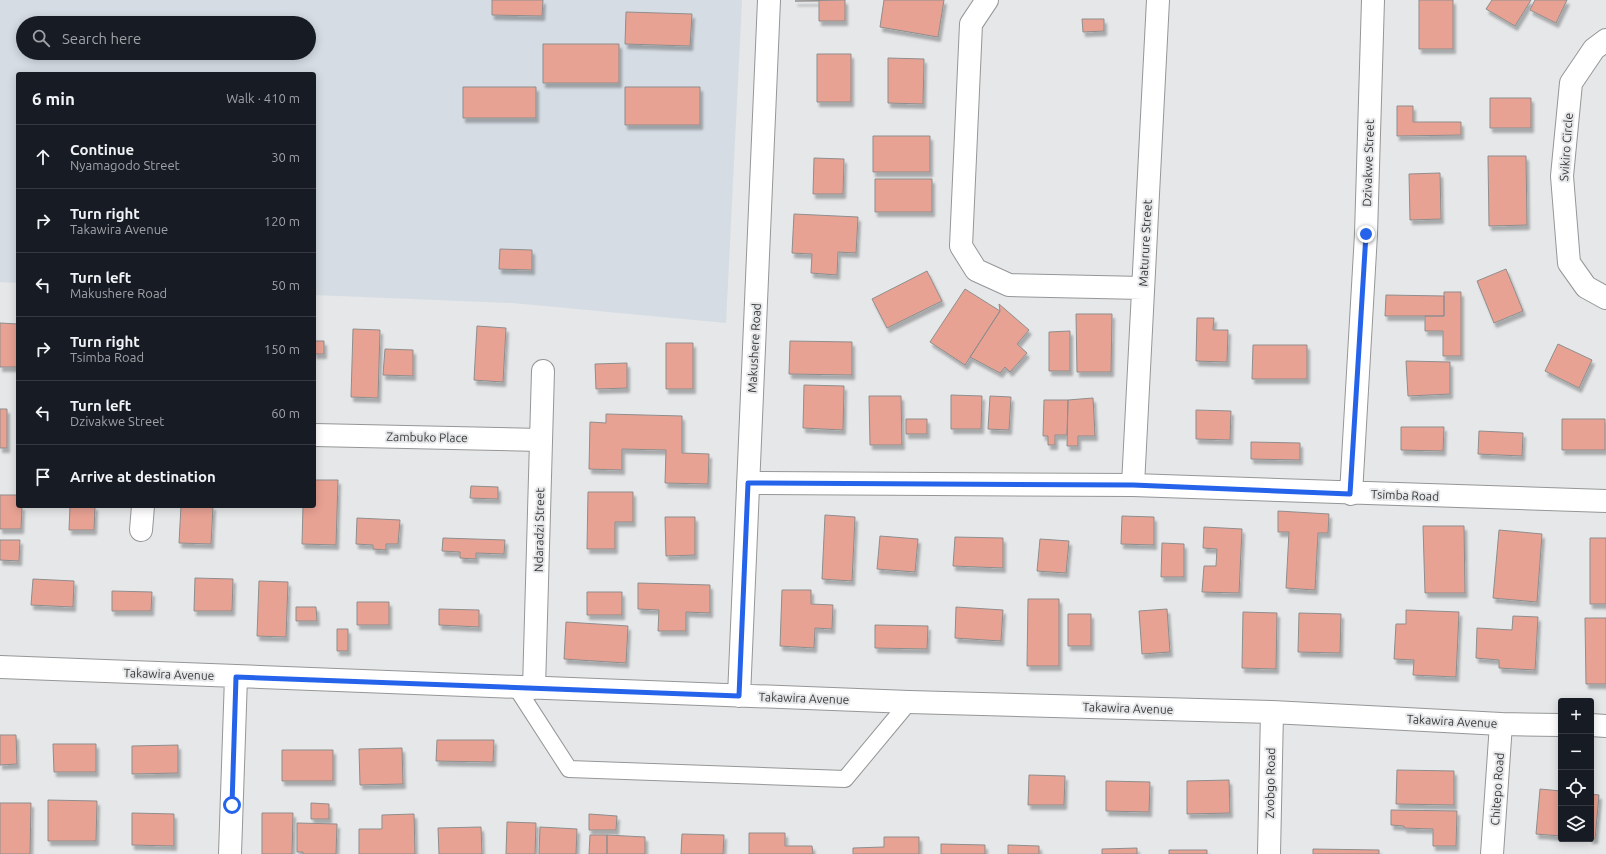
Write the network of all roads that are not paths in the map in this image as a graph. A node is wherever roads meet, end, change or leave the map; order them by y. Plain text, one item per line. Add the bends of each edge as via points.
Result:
1 (770, 0) edge
2 (987, 0) edge
3 (1158, 0) edge
4 (1373, 0) edge
5 (1606, 40) edge
6 (1143, 288) junction
7 (1606, 298) edge
8 (543, 371) dead end
9 (316, 435) edge
10 (541, 440) junction
11 (748, 483) junction
12 (1133, 485) junction
13 (1350, 494) junction
14 (1606, 502) edge
15 (143, 508) edge
16 (141, 530) dead end
17 (0, 667) edge
18 (236, 677) junction
19 (525, 688) junction
20 (739, 696) junction
21 (909, 702) junction
22 (1272, 712) junction
23 (1501, 724) junction
24 (1558, 725) edge
25 (1594, 725) edge
26 (1606, 726) edge
27 (230, 854) edge
28 (1269, 854) edge
29 (1492, 854) edge

1 - 11 street, Makushere Road
2 - 6 street via 971,24 960,246 976,270 1009,285
3 - 6 street, Maturure Street
4 - 13 street, Dzivakwe Street via 1366,234
5 - 7 street, Svikiro Circle via 1594,48 1571,83 1562,176 1569,263 1586,287
6 - 12 street, Maturure Street
8 - 10 street, Ndaradzi Street
9 - 10 street, Zambuko Place
10 - 19 street, Ndaradzi Street
11 - 12 street, Tsimba Road
11 - 20 street, Makushere Road
12 - 13 street, Tsimba Road
13 - 14 street, Tsimba Road
15 - 16 street
17 - 18 street, Takawira Avenue
18 - 19 street, Takawira Avenue
18 - 27 street
19 - 20 street, Takawira Avenue
19 - 21 lane via 569,769 845,779
20 - 21 street, Takawira Avenue
21 - 22 street, Takawira Avenue
22 - 23 street, Takawira Avenue
22 - 28 street, Zvobgo Road
23 - 24 street, Takawira Avenue
23 - 29 street, Chitepo Road
25 - 26 street

